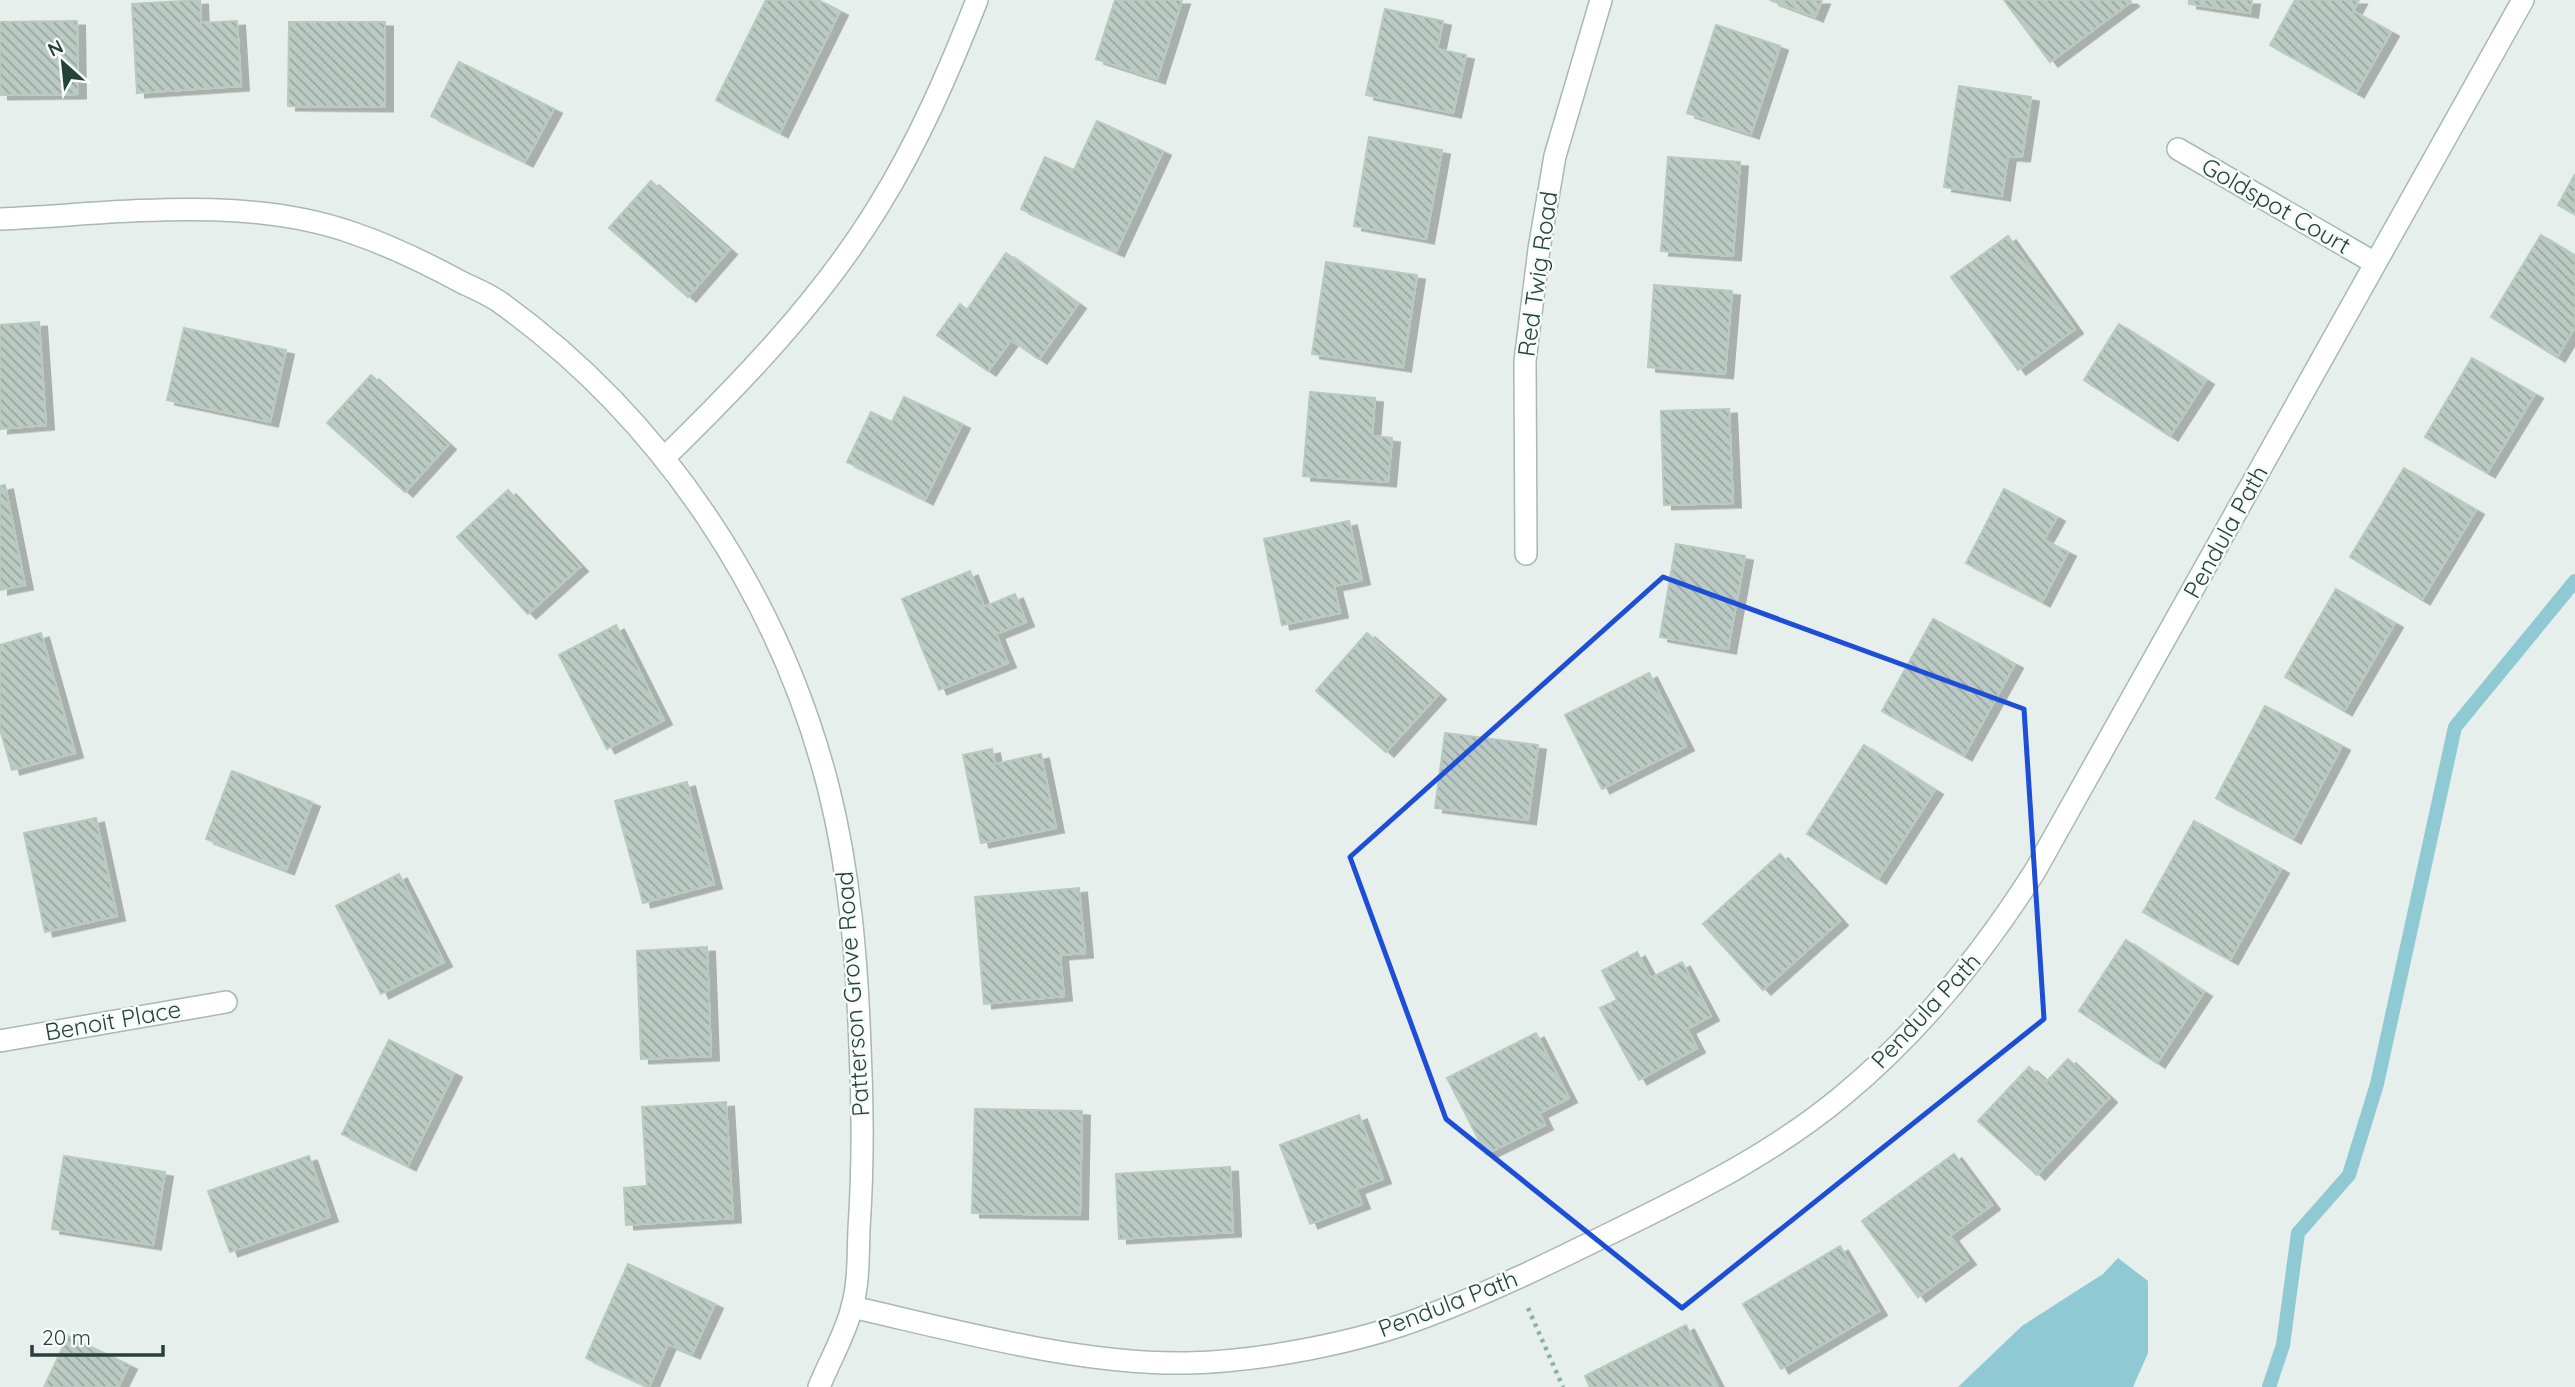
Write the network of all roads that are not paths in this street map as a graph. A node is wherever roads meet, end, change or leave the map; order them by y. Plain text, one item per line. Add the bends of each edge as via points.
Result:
1 (977, 0) edge
2 (1601, 0) edge
3 (2523, 0) edge
4 (2178, 149) dead end
5 (0, 219) edge
6 (2375, 262) junction
7 (664, 458) junction
8 (1526, 554) dead end
9 (226, 1002) dead end
10 (0, 1041) edge
11 (852, 1307) junction
12 (818, 1387) edge

1 - 7 street via 945,82 878,208 773,345
2 - 8 street, Red Twig Road via 1555,156 1539,248 1525,360
3 - 6 street, Pendula Path
4 - 6 street, Goldspot Court
5 - 7 street, Patterson Grove Road via 220,208 285,215 350,232 425,262 498,301 602,390
6 - 11 street, Pendula Path via 2191,596 2004,920 1915,1029 1796,1132 1710,1185 1515,1279 1424,1317 1355,1338 1277,1354 1189,1363 1129,1361 1060,1352
7 - 11 street, Patterson Grove Road via 726,544 772,630 807,715 830,793 848,878 863,1102
9 - 10 street, Benoit Place
11 - 12 street, Patterson Grove Road

